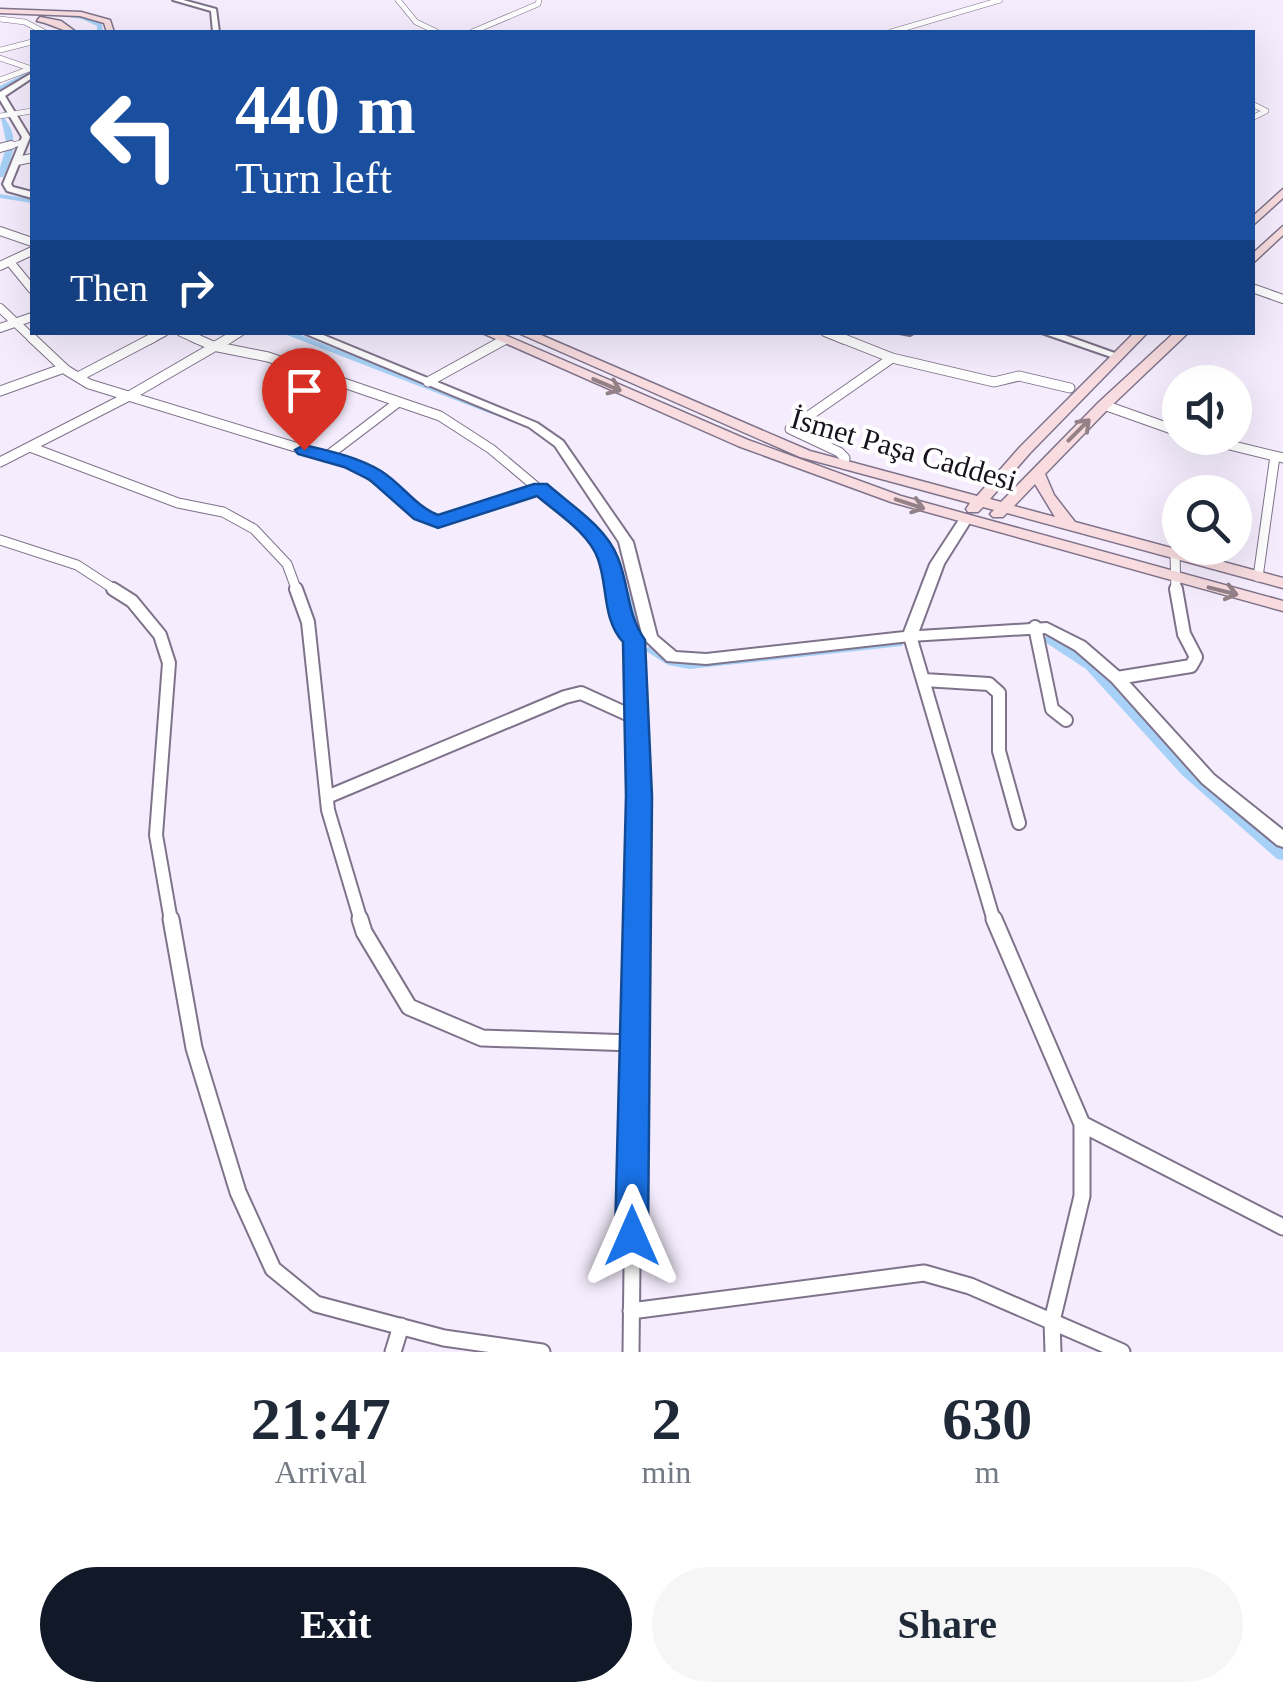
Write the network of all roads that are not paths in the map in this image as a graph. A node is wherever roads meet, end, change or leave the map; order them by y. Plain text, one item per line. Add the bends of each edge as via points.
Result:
1 (22, 0) edge
2 (176, 0) edge
3 (398, 0) edge
4 (1000, 0) edge
5 (539, 2) edge
6 (547, 2) edge
7 (15, 12) junction
8 (0, 16) edge
9 (40, 30) edge
10 (68, 30) edge
11 (109, 30) edge
12 (216, 30) edge
13 (433, 30) edge
14 (476, 30) edge
15 (898, 30) edge
16 (30, 42) edge
17 (0, 50) edge
18 (0, 58) edge
19 (16, 64) junction
20 (0, 67) edge
21 (30, 70) edge
22 (30, 72) edge
23 (30, 73) edge
24 (0, 80) edge
25 (30, 111) edge
26 (4, 115) edge
27 (2, 136) edge
28 (16, 143) edge
29 (30, 158) edge
30 (17, 160) junction
31 (1283, 192) edge
32 (30, 194) edge
33 (1255, 219) edge
34 (1283, 230) edge
35 (0, 231) edge
36 (30, 241) edge
37 (30, 251) edge
38 (1255, 258) edge
39 (5, 264) edge
40 (30, 287) edge
41 (1255, 289) edge
42 (1283, 298) edge
43 (0, 308) edge
44 (30, 318) edge
45 (16, 323) junction
46 (0, 328) edge
47 (158, 335) edge
48 (188, 335) edge
49 (234, 335) edge
50 (313, 335) edge
51 (493, 335) edge
52 (531, 335) edge
53 (829, 335) edge
54 (1053, 335) edge
55 (1139, 335) edge
56 (1181, 335) edge
57 (504, 340) junction
58 (214, 346) junction
59 (1118, 356) junction
60 (892, 358) junction
61 (64, 368) junction
62 (78, 378) junction
63 (428, 382) junction
64 (1070, 388) dead end
65 (0, 391) edge
66 (130, 395) junction
67 (397, 403) junction
68 (1104, 405) junction
69 (1162, 426) edge
70 (0, 444) edge
71 (30, 447) junction
72 (1252, 450) edge
73 (14, 456) junction
74 (326, 457) junction
75 (1279, 457) edge
76 (0, 462) edge
77 (844, 464) junction
78 (1037, 472) junction
79 (998, 479) junction
80 (540, 488) junction
81 (934, 490) junction
82 (978, 502) junction
83 (1002, 508) junction
84 (965, 522) junction
85 (1069, 525) junction
86 (992, 528) junction
87 (0, 540) edge
88 (1162, 550) edge
89 (1175, 565) edge
90 (1215, 565) edge
91 (1258, 577) junction
92 (1176, 578) junction
93 (1283, 584) edge
94 (1283, 606) edge
95 (1035, 627) junction
96 (910, 636) junction
97 (642, 639) junction
98 (1117, 678) junction
99 (924, 680) junction
100 (636, 718) junction
101 (1066, 720) dead end
102 (327, 797) junction
103 (1019, 823) dead end
104 (1283, 840) edge
105 (633, 1043) junction
106 (1082, 1124) junction
107 (1283, 1227) edge
108 (632, 1312) junction
109 (1052, 1320) junction
110 (401, 1326) junction
111 (393, 1352) edge
112 (542, 1352) edge
113 (631, 1352) edge
114 (1053, 1352) edge
115 (1122, 1352) edge

1 - 7 main road
2 - 12 street via 214,10
3 - 13 street
4 - 15 street
5 - 6 street
5 - 14 street
7 - 8 main road
7 - 11 main road via 92,16
8 - 9 street
8 - 10 main road via 48,20
16 - 17 street
18 - 19 street
19 - 20 street
19 - 21 street
22 - 24 street
23 - 26 street via 2,95
25 - 26 street
26 - 28 street
27 - 28 street
28 - 30 street
29 - 30 street
30 - 32 street via 7,184
31 - 33 main road
34 - 38 main road
35 - 36 street
37 - 39 street
39 - 40 street
41 - 42 street
43 - 45 street
44 - 45 street
45 - 46 street
45 - 61 street
47 - 62 street
48 - 58 street
49 - 58 street
50 - 63 street
51 - 57 main road
52 - 77 main road, İsmet Paşa Caddesi via 805,454
53 - 60 street
54 - 59 street
55 - 59 main road
56 - 68 main road
57 - 63 street
57 -> 84 main road via 790,462
58 - 66 street
58 - 67 street
59 - 79 main road
60 - 64 street via 994,382 1019,376
60 - 77 street via 790,429 839,452
61 - 62 street
61 - 65 street
62 - 66 street
63 - 97 street via 533,425 558,444 626,542
66 - 71 street
66 - 74 street
67 - 74 street
67 - 80 street via 440,416
68 - 69 street
78 -> 68 main road
70 - 73 street
71 - 73 street
71 - 102 street via 178,503 224,512 254,528 287,564 308,622
72 - 75 street
73 - 76 street
74 - 80 street via 376,476 438,522
75 - 91 street
77 - 81 main road, İsmet Paşa Caddesi
78 - 83 main road
78 - 85 main road
79 - 81 main road
79 - 82 main road
80 - 97 street via 596,537 608,558 623,628
81 - 82 main road, İsmet Paşa Caddesi
82 - 83 main road, İsmet Paşa Caddesi
82 - 84 main road
83 - 85 main road, İsmet Paşa Caddesi
83 - 86 main road
84 - 86 main road
84 - 96 street via 936,564
85 - 88 main road, İsmet Paşa Caddesi
86 - 92 main road
87 - 110 street via 77,566 132,600 160,635 169,663 156,835 194,1048 238,1192 272,1269 316,1304
89 - 92 street
90 - 91 main road, İsmet Paşa Caddesi
91 - 93 main road, İsmet Paşa Caddesi
92 -> 94 main road
92 - 98 street via 1183,640 1196,657 1191,666
95 - 96 street
95 - 98 street via 1080,646
95 - 101 street via 1052,709
96 - 97 street via 706,659 672,656
96 - 99 street
97 - 100 street
98 - 104 street via 1208,778
99 - 103 street via 989,684 999,693 1000,751
99 - 106 street via 996,927
100 - 102 street via 582,693 565,697
100 - 105 street
102 - 105 street via 364,932 409,1007 482,1038
105 - 108 street
106 - 107 street
106 - 109 street via 1082,1196
108 - 109 street via 924,1273
108 - 113 street
109 - 114 street
109 - 115 street
110 - 111 street
110 - 112 street

